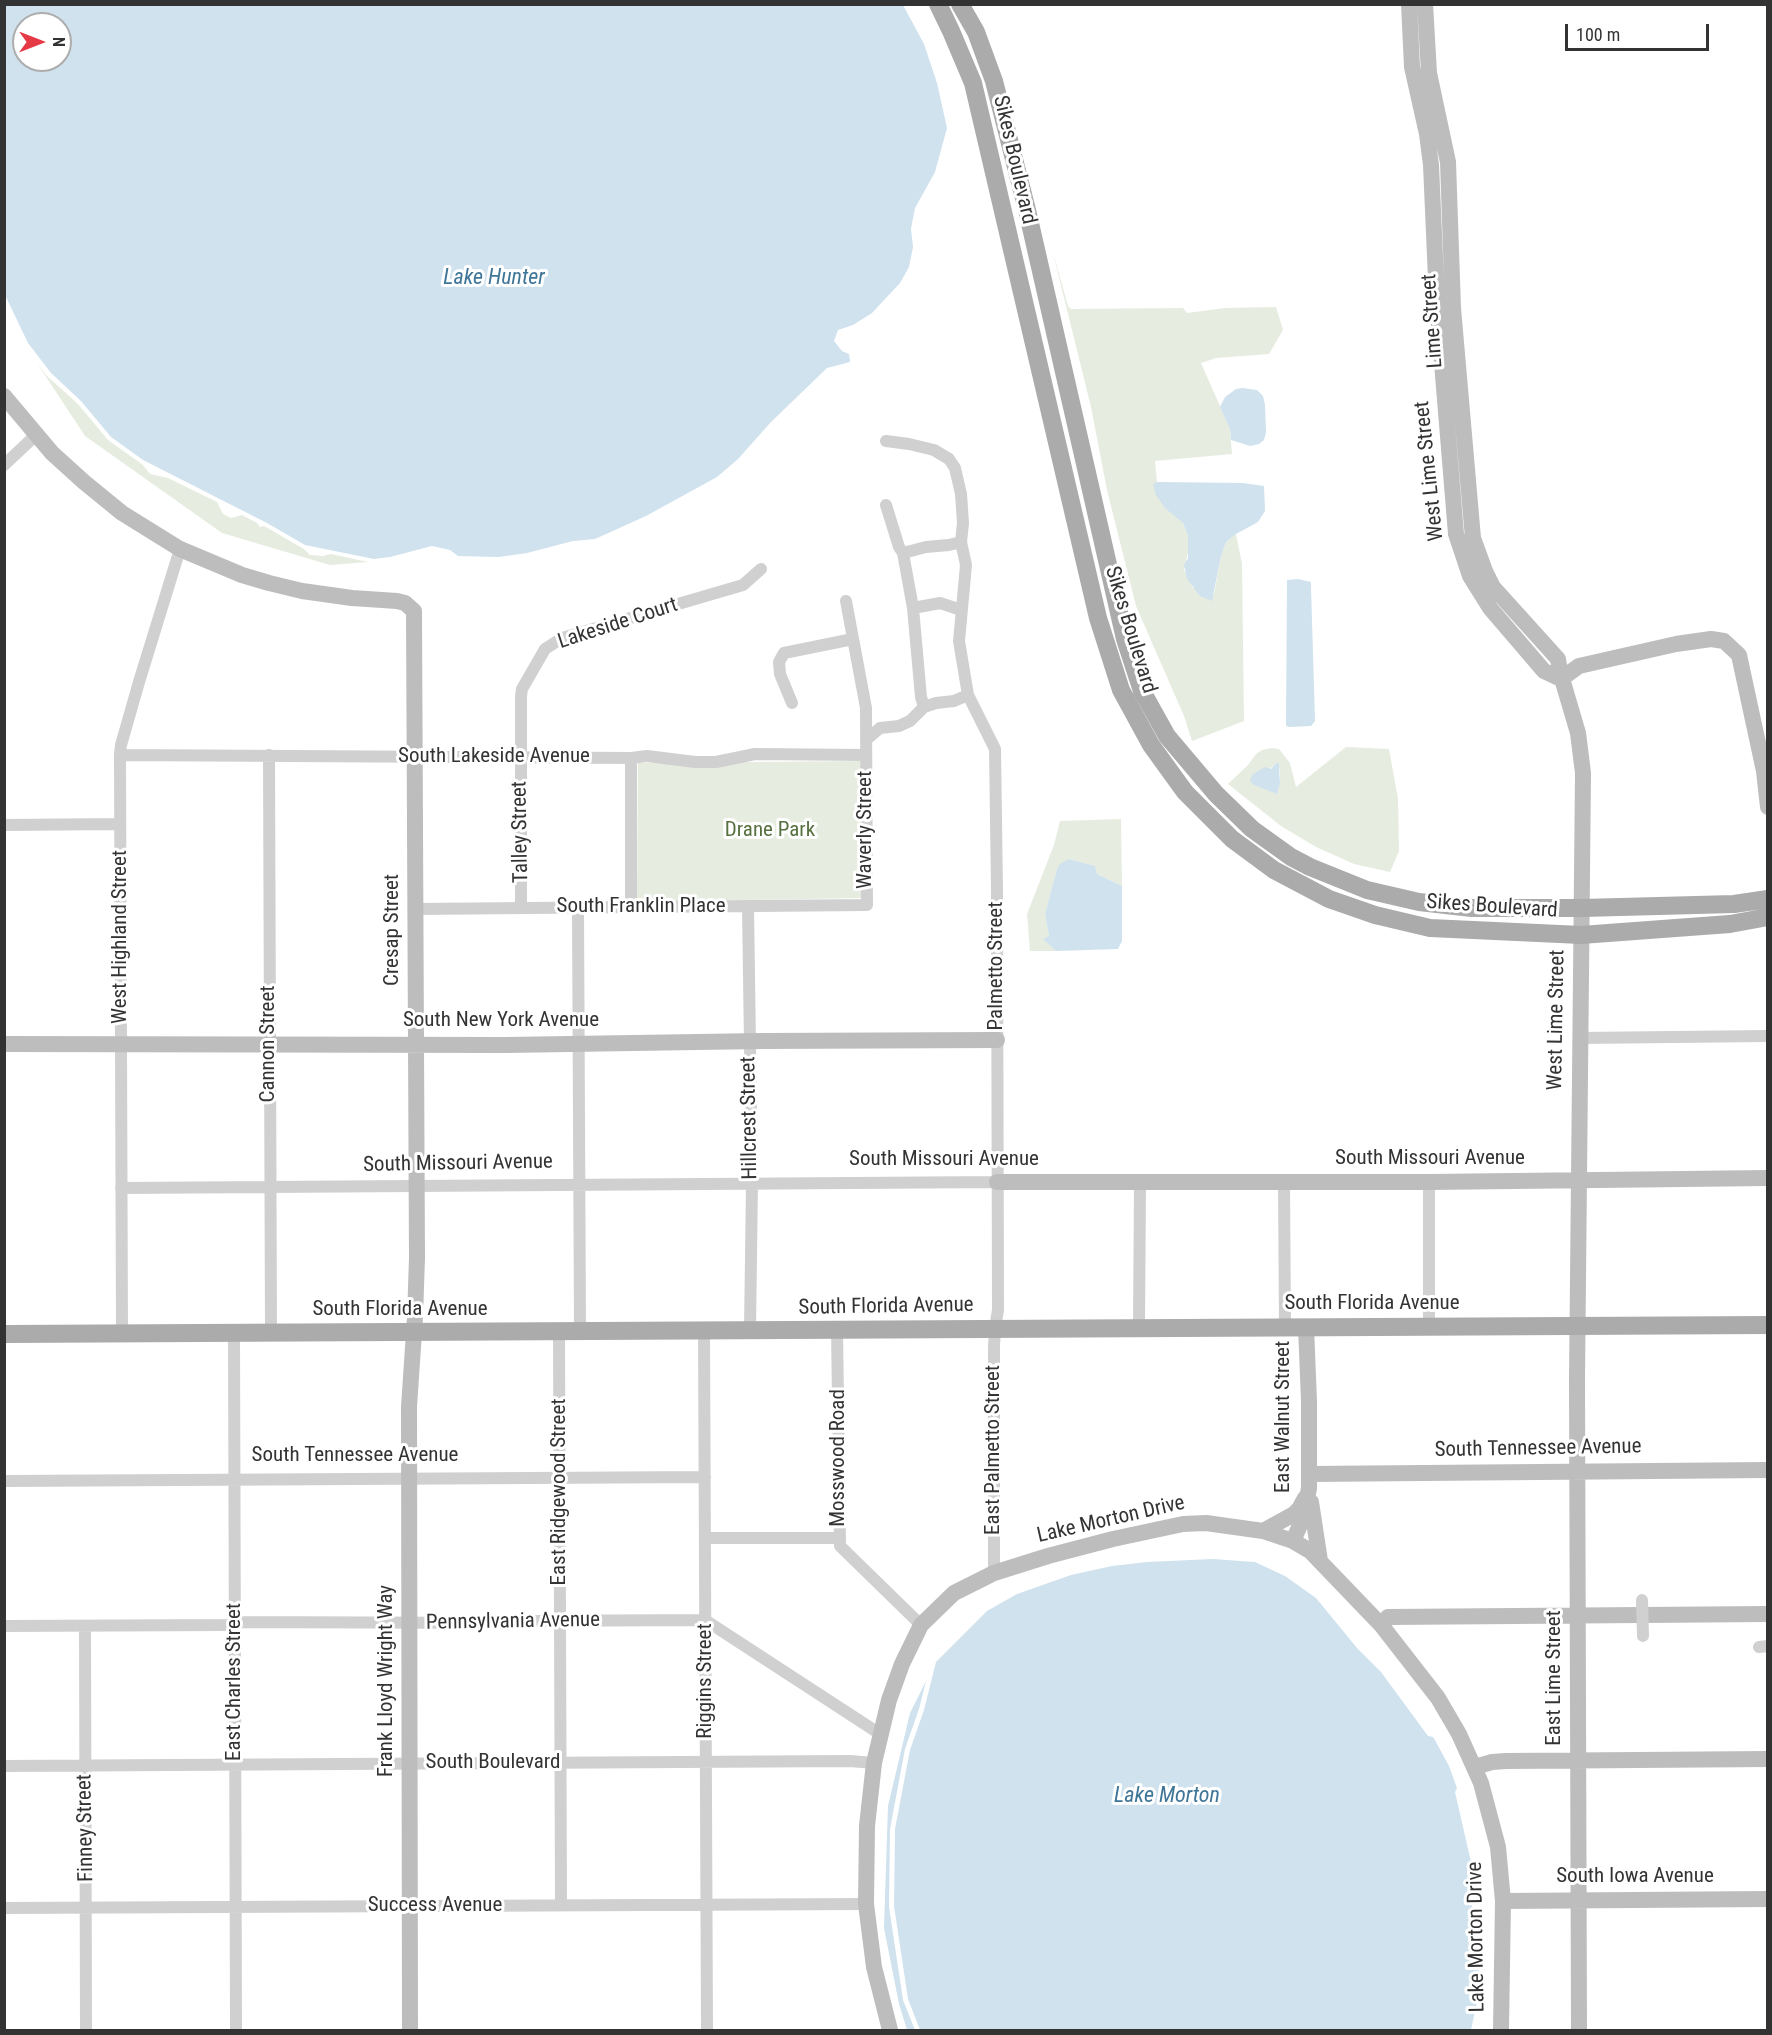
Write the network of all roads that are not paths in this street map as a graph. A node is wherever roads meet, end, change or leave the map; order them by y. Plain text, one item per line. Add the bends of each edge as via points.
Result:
1 (938, 4) edge
2 (960, 4) edge
3 (1409, 4) edge
4 (1425, 4) edge
5 (4, 396) edge
6 (36, 435) junction
7 (886, 441) dead end
8 (4, 465) edge
9 (886, 505) dead end
10 (961, 542) junction
11 (180, 549) junction
12 (903, 553) junction
13 (761, 569) dead end
14 (846, 601) dead end
15 (913, 608) junction
16 (961, 610) junction
17 (854, 639) junction
18 (1562, 679) junction
19 (968, 695) junction
20 (792, 704) dead end
21 (924, 706) junction
22 (1139, 723) junction
23 (866, 740) junction
24 (120, 755) junction
25 (269, 755) junction
26 (866, 755) junction
27 (415, 757) junction
28 (520, 757) junction
29 (632, 758) junction
30 (1205, 782) junction
31 (1191, 798) junction
32 (1767, 807) edge
33 (4, 825) edge
34 (120, 825) junction
35 (1291, 857) junction
36 (1767, 899) edge
37 (867, 905) joint
38 (748, 906) junction
39 (632, 907) junction
40 (521, 908) junction
41 (578, 908) junction
42 (415, 909) junction
43 (1582, 909) junction
44 (1767, 917) edge
45 (1581, 935) junction
46 (1767, 1035) edge
47 (1579, 1038) junction
48 (997, 1040) junction
49 (749, 1042) junction
50 (578, 1043) junction
51 (4, 1044) edge
52 (120, 1044) junction
53 (417, 1044) junction
54 (269, 1045) junction
55 (1767, 1178) edge
56 (1579, 1181) junction
57 (997, 1182) junction
58 (1140, 1182) junction
59 (1284, 1182) junction
60 (1429, 1182) junction
61 (752, 1183) junction
62 (579, 1185) junction
63 (270, 1187) junction
64 (417, 1187) junction
65 (121, 1188) junction
66 (1577, 1325) junction
67 (1767, 1325) edge
68 (1429, 1326) junction
69 (1139, 1327) junction
70 (1285, 1327) junction
71 (1306, 1327) junction
72 (994, 1328) junction
73 (837, 1329) junction
74 (750, 1330) junction
75 (559, 1331) junction
76 (580, 1331) junction
77 (704, 1331) junction
78 (413, 1332) junction
79 (234, 1333) junction
80 (270, 1333) junction
81 (4, 1334) edge
82 (122, 1334) junction
83 (1767, 1470) edge
84 (1577, 1471) junction
85 (705, 1477) junction
86 (560, 1478) junction
87 (234, 1479) junction
88 (409, 1479) junction
89 (4, 1481) edge
90 (1309, 1481) junction
91 (1263, 1532) junction
92 (705, 1538) junction
93 (840, 1538) junction
94 (1293, 1541) junction
95 (1320, 1561) junction
96 (994, 1573) junction
97 (1642, 1600) dead end
98 (1767, 1614) edge
99 (1578, 1617) junction
100 (705, 1620) junction
101 (560, 1621) junction
102 (235, 1622) junction
103 (409, 1623) junction
104 (921, 1625) junction
105 (4, 1626) edge
106 (85, 1626) junction
107 (1382, 1626) junction
108 (1643, 1636) dead end
109 (880, 1734) junction
110 (1767, 1759) edge
111 (1577, 1760) junction
112 (560, 1763) junction
113 (706, 1763) junction
114 (874, 1763) junction
115 (235, 1764) junction
116 (410, 1764) junction
117 (85, 1765) junction
118 (4, 1766) edge
119 (1475, 1767) junction
120 (1767, 1899) edge
121 (1579, 1900) junction
122 (1503, 1901) junction
123 (866, 1904) junction
124 (561, 1905) junction
125 (707, 1905) junction
126 (410, 1906) junction
127 (236, 1907) junction
128 (4, 1908) edge
129 (87, 1908) junction
130 (86, 2031) edge
131 (236, 2031) edge
132 (410, 2031) edge
133 (707, 2031) edge
134 (890, 2031) edge
135 (1500, 2031) edge
136 (1579, 2031) edge

1 - 22 main road, Sikes Boulevard via 973,83 1098,618 1121,690
2 - 30 main road, Sikes Boulevard via 976,32 994,81 1125,639 1142,691 1162,727
3 - 18 street, West Lime Street via 1412,67 1431,165 1437,302 1456,534 1470,576 1490,608 1544,671
4 - 18 street, Lime Street via 1429,73 1448,162 1453,308 1473,538 1493,587 1558,659
5 - 6 street
6 - 8 street
6 - 11 street via 122,513
7 - 10 street via 934,450 953,464 961,494
9 - 12 street
10 - 12 street
10 - 16 street via 966,565
11 - 24 street, West Highland Street
11 - 27 street, Cresap Street via 242,575 292,589 411,606 415,615
12 - 15 street
13 - 28 street, Lakeside Court via 743,585 552,643 522,689
14 - 17 street, Waverly Street
15 - 16 street via 940,603
15 - 21 street
16 - 19 street via 959,640
17 - 20 street via 784,654 779,662 780,674
17 - 23 street, Waverly Street via 865,700
18 - 32 street via 1579,666 1663,647 1711,639 1724,641 1739,655 1764,771
18 - 43 street, West Lime Street via 1578,733 1583,773
19 - 21 street
19 - 48 street, Palmetto Street via 994,748
21 - 23 street via 910,721 880,728
22 - 30 main road via 1183,771
22 - 31 main road, Sikes Boulevard
23 - 26 street, Waverly Street
24 - 25 street, South Lakeside Avenue
24 - 34 street, West Highland Street
25 - 27 street, South Lakeside Avenue
25 - 54 street, Cannon Street
26 - 29 street, South Lakeside Avenue via 755,754 716,762
26 - 37 street, Waverly Street
27 - 28 street, South Lakeside Avenue
27 - 42 street, Cresap Street
28 - 29 street, South Lakeside Avenue
28 - 40 street, Talley Street
29 - 39 street
30 - 35 main road, Sikes Boulevard via 1252,829
31 - 35 main road via 1215,807 1282,857
31 - 45 main road, Sikes Boulevard via 1232,839 1266,864 1329,899 1430,928
33 - 34 street
34 - 52 street, West Highland Street
35 - 43 main road, Sikes Boulevard via 1367,890 1419,902 1472,908
36 - 43 main road, Sikes Boulevard via 1734,904
37 - 38 street, South Franklin Place
38 - 39 street, South Franklin Place
38 - 49 street, Hillcrest Street
39 - 41 street, South Franklin Place
40 - 41 street, South Franklin Place
40 - 42 street, South Franklin Place
41 - 50 street
42 - 53 street, Cresap Street
43 - 45 street, West Lime Street
44 - 45 main road, Sikes Boulevard via 1730,924
45 - 47 street, West Lime Street
46 - 47 street
47 - 56 street, West Lime Street
48 - 49 street, South New York Avenue
48 - 57 street, Palmetto Street
49 - 50 street, South New York Avenue
49 - 61 street, Hillcrest Street
50 - 53 street, South New York Avenue
50 - 62 street
51 - 52 street, South New York Avenue
52 - 54 street, South New York Avenue
52 - 65 street, West Highland Street
53 - 54 street, South New York Avenue
53 - 64 street, Cresap Street
54 - 63 street, Cannon Street
55 - 56 street, South Missouri Avenue
56 - 60 street, South Missouri Avenue
56 - 66 street, West Lime Street
57 - 58 street, South Missouri Avenue
57 - 61 street, South Missouri Avenue
57 - 72 street, Palmetto Street via 998,1310
58 - 59 street, South Missouri Avenue
58 - 69 street
59 - 60 street, South Missouri Avenue
59 - 70 street
60 - 68 street
61 - 62 street, South Missouri Avenue
61 - 74 street, Hillcrest Street
62 - 64 street, South Missouri Avenue
62 - 76 street
63 - 64 street, South Missouri Avenue
63 - 65 street, South Missouri Avenue
63 - 80 street, Cannon Street
64 - 78 street, Cresap Street
65 - 82 street, West Highland Street
66 - 67 main road, South Florida Avenue
66 - 68 main road, South Florida Avenue
66 - 84 street, East Lime Street
68 - 71 main road, South Florida Avenue
69 - 70 main road, South Florida Avenue
69 - 72 main road, South Florida Avenue
70 - 71 main road, South Florida Avenue
71 - 90 street, East Walnut Street
72 - 73 main road, South Florida Avenue
72 - 96 street, East Palmetto Street
73 - 74 main road, South Florida Avenue
73 - 93 street, Mosswood Road
74 - 77 main road, South Florida Avenue
75 - 76 main road, South Florida Avenue
75 - 78 main road, South Florida Avenue
75 - 86 street, East Ridgewood Street
76 - 77 main road, South Florida Avenue
77 - 85 street, Riggins Street
78 - 80 main road, South Florida Avenue
78 - 88 street, Frank Lloyd Wright Way
79 - 80 main road, South Florida Avenue
79 - 82 main road, South Florida Avenue
79 - 87 street, East Charles Street
81 - 82 main road, South Florida Avenue
83 - 84 street, South Tennessee Avenue
84 - 90 street, South Tennessee Avenue
84 - 99 street, East Lime Street
85 - 86 street, South Tennessee Avenue
85 - 92 street, Riggins Street
86 - 88 street, South Tennessee Avenue
86 - 101 street, East Ridgewood Street
87 - 88 street, South Tennessee Avenue
87 - 89 street, South Tennessee Avenue
87 - 102 street, East Charles Street
88 - 103 street, Frank Lloyd Wright Way
90 - 91 street via 1299,1509
90 - 94 street, East Walnut Street via 1304,1516
90 - 95 street
91 - 94 street, Lake Morton Drive
91 - 96 street, Lake Morton Drive via 1206,1523 1183,1524 1108,1540
92 - 93 street
92 - 100 street, Riggins Street
93 - 104 street, Mosswood Road via 840,1546
94 - 95 street, Lake Morton Drive
95 - 107 street, Lake Morton Drive
96 - 104 street, Lake Morton Drive via 954,1593
97 - 108 street, bridge
98 - 99 street
99 - 107 street via 1388,1617
99 - 111 street, East Lime Street
100 - 101 street, Pennsylvania Avenue
100 - 109 street
100 - 113 street, Riggins Street
101 - 103 street, Pennsylvania Avenue
101 - 112 street, East Ridgewood Street
102 - 103 street, Pennsylvania Avenue
102 - 106 street, Pennsylvania Avenue
102 - 115 street, East Charles Street
103 - 116 street, Frank Lloyd Wright Way
104 - 109 street, Lake Morton Drive via 902,1664
105 - 106 street, Pennsylvania Avenue
106 - 117 street, Finney Street
107 - 119 street, Lake Morton Drive via 1438,1698
109 - 114 street, Lake Morton Drive
110 - 111 street
111 - 119 street via 1492,1762
111 - 121 street, East Lime Street
112 - 113 street, South Boulevard
112 - 116 street, South Boulevard
112 - 124 street, East Ridgewood Street
113 - 114 street, South Boulevard
113 - 125 street, Riggins Street
114 - 123 street, Lake Morton Drive via 867,1826
115 - 116 street, South Boulevard
115 - 117 street, South Boulevard
115 - 127 street, East Charles Street
116 - 126 street, Frank Lloyd Wright Way
117 - 118 street, South Boulevard
117 - 129 street, Finney Street
119 - 122 street, Lake Morton Drive via 1491,1816
120 - 121 street, South Iowa Avenue
121 - 122 street, South Iowa Avenue
121 - 136 street, East Lime Street
122 - 135 street, Lake Morton Drive
123 - 125 street, Success Avenue
123 - 134 street, Lake Morton Drive via 874,1967
124 - 125 street, Success Avenue
124 - 126 street, Success Avenue
125 - 133 street, Riggins Street
126 - 127 street, Success Avenue
126 - 132 street, Frank Lloyd Wright Way
127 - 129 street, Success Avenue
127 - 131 street, East Charles Street
128 - 129 street, Success Avenue
129 - 130 street, Finney Street

